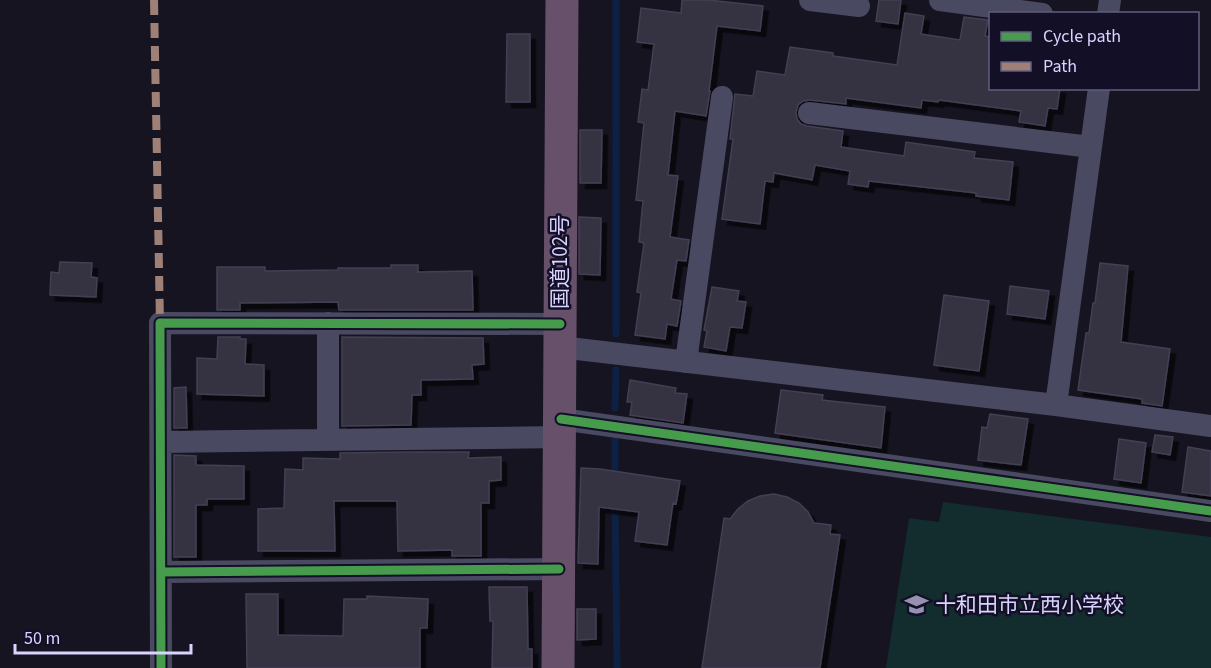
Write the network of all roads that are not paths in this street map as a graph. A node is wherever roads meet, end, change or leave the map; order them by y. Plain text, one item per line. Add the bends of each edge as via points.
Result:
1 (562, 0) edge
2 (810, 0) edge
3 (940, 0) edge
4 (859, 6) dead end
5 (1027, 12) edge
6 (1098, 90) edge
7 (722, 97) dead end
8 (809, 113) dead end
9 (1091, 147) junction
10 (328, 323) junction
11 (560, 335) junction
12 (686, 362) junction
13 (1056, 405) junction
14 (1211, 426) edge
15 (561, 428) junction
16 (328, 440) junction
17 (160, 442) junction
18 (1211, 511) edge
19 (559, 569) junction
20 (161, 572) junction
21 (161, 668) edge
22 (558, 668) edge

1 - 11 highway, 国道102号
2 - 4 street
3 - 5 street
6 - 9 street
7 - 12 street
8 - 9 street
9 - 13 street
10 - 11 street
10 - 16 street
10 - 17 street via 160,323
11 - 12 street
11 - 15 highway, 国道102号
12 - 13 street
13 - 14 street
15 - 16 street
15 - 18 street
15 - 19 highway, 国道102号
16 - 17 street
17 - 20 street
19 - 20 street
19 - 22 highway, 国道102号
20 - 21 street

